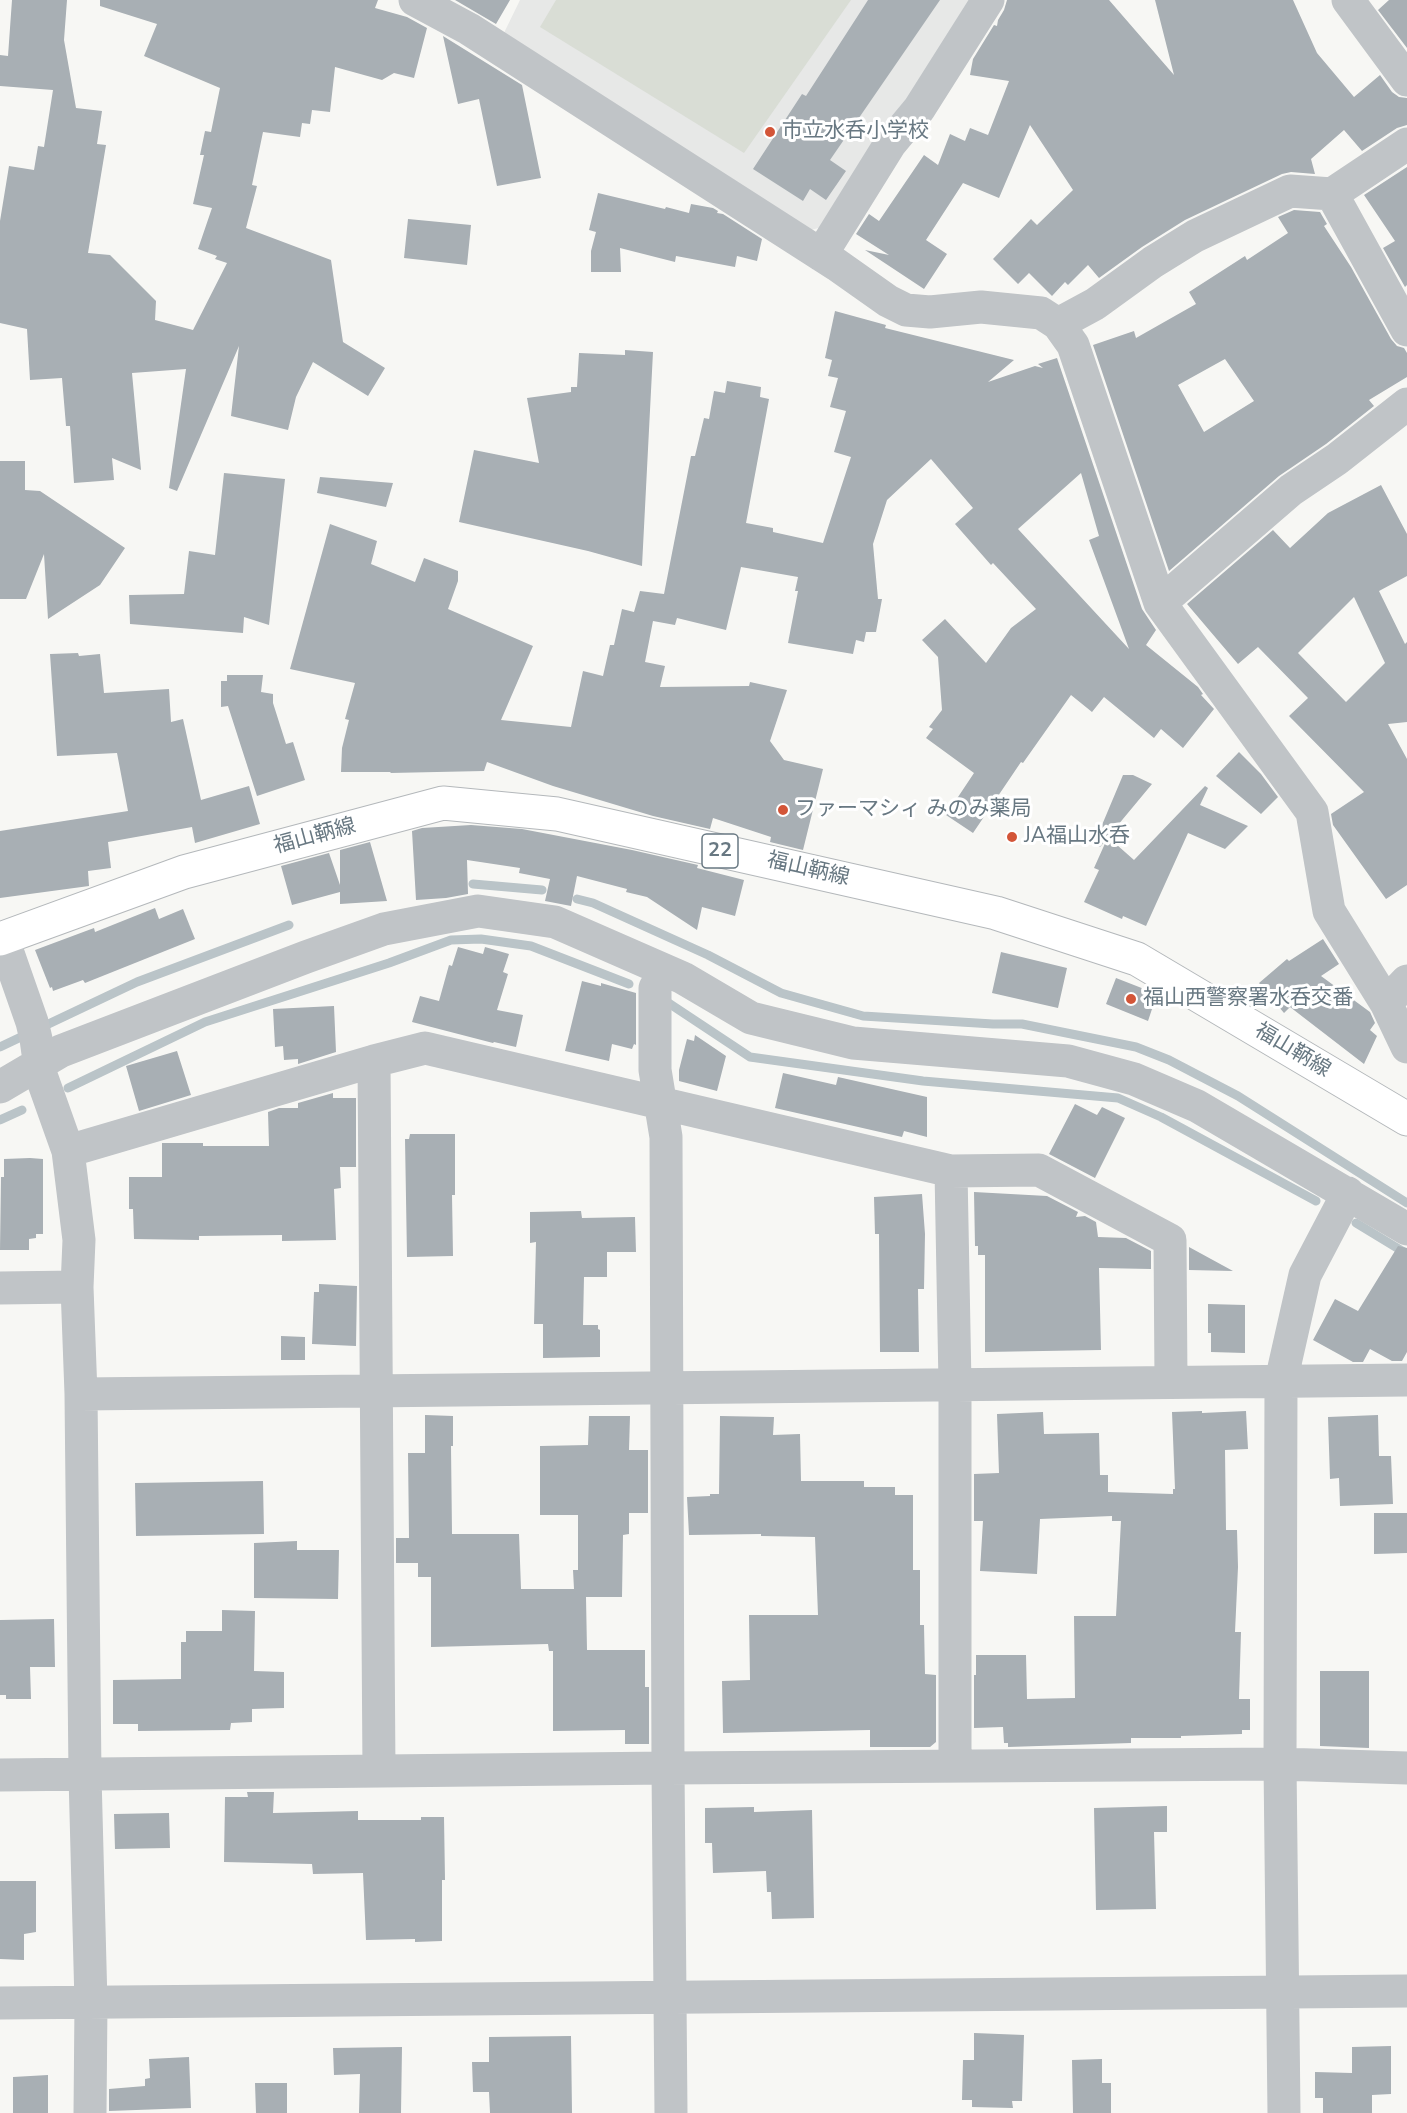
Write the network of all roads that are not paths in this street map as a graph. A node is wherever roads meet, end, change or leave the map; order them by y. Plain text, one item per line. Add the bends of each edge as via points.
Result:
1 (415, 0) edge
2 (988, 0) edge
3 (1348, 0) edge
4 (1407, 80) edge
5 (1407, 144) edge
6 (1332, 194) junction
7 (821, 255) junction
8 (1058, 324) junction
9 (1407, 330) edge
10 (1407, 404) edge
11 (1160, 603) junction
12 (531, 919) junction
13 (1, 939) edge
14 (655, 988) junction
15 (1396, 992) edge
16 (751, 1018) junction
17 (35, 1041) junction
18 (1407, 1047) edge
19 (374, 1061) junction
20 (0, 1087) edge
21 (660, 1103) junction
22 (1407, 1119) edge
23 (68, 1151) junction
24 (951, 1171) junction
25 (1348, 1193) junction
26 (1407, 1229) edge
27 (77, 1287) junction
28 (0, 1288) edge
29 (1407, 1380) edge
30 (1281, 1381) junction
31 (1171, 1382) junction
32 (955, 1384) junction
33 (667, 1388) junction
34 (376, 1391) junction
35 (81, 1394) junction
36 (1280, 1764) junction
37 (955, 1766) junction
38 (668, 1767) junction
39 (1407, 1768) edge
40 (379, 1771) junction
41 (0, 1775) edge
42 (85, 1775) junction
43 (1407, 1991) edge
44 (1282, 1992) junction
45 (670, 1999) junction
46 (0, 2003) edge
47 (91, 2003) junction
48 (90, 2113) edge
49 (671, 2113) edge
50 (1284, 2113) edge

1 - 7 street via 469,29
2 - 7 street via 920,109 890,144
3 - 4 street
5 - 6 street
6 - 8 street via 1290,191 1195,236 1095,304
6 - 9 street
7 - 8 street via 906,310 981,307 1041,313
8 - 11 street via 1073,345
10 - 11 street via 1291,490
11 - 15 street via 1312,812 1329,911
12 - 14 street via 547,934
12 - 16 street via 555,922 683,978
12 - 17 street via 478,911 384,929 61,1051
13 - 17 street
13 - 22 main road, 福山鞆線 / 22 via 184,872 443,802 557,814 996,913 1137,959
14 - 16 street
14 - 21 street via 655,1070
15 - 18 street
16 - 25 street via 853,1043 1068,1061 1134,1079 1197,1106
17 - 20 street
17 - 23 street
19 - 21 street via 426,1048
19 - 23 street
19 - 34 street
21 - 24 street
21 - 33 street via 666,1137
23 - 27 street via 79,1240
24 - 31 street via 1039,1170 1170,1240
24 - 32 street
25 - 26 street
25 - 30 street via 1305,1275
27 - 28 street
27 - 35 street
29 - 30 street
30 - 31 street
30 - 36 street
31 - 32 street
32 - 33 street
32 - 37 street
33 - 34 street
33 - 38 street
34 - 35 street
34 - 40 street
35 - 42 street
36 - 37 street
36 - 39 street
36 - 44 street
37 - 38 street
38 - 40 street
38 - 45 street
40 - 42 street
41 - 42 street
42 - 47 street
43 - 44 street
44 - 45 street
44 - 50 street
45 - 47 street
45 - 49 street
46 - 47 street
47 - 48 street

